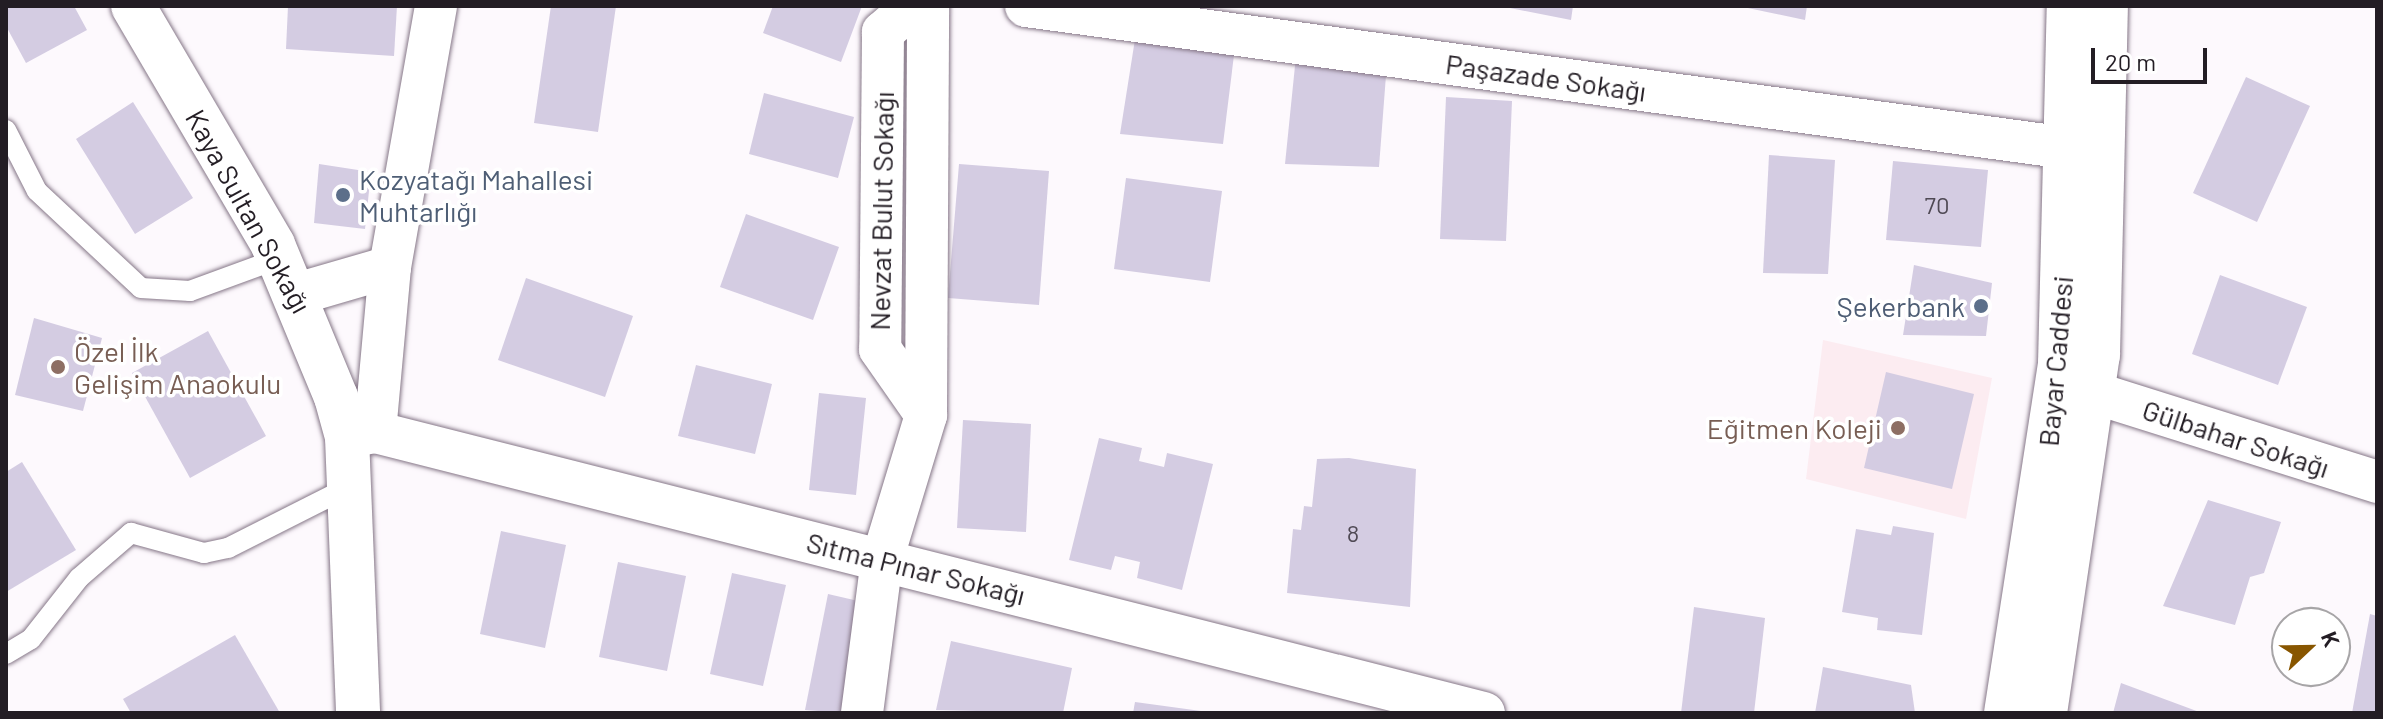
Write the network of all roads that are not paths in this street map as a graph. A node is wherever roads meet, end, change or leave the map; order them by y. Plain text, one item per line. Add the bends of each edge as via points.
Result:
1 (133, 6) edge
2 (436, 6) edge
3 (913, 6) edge
4 (928, 6) edge
5 (1026, 6) edge
6 (2069, 6) edge
7 (2106, 6) edge
8 (6, 130) edge
9 (2067, 148) junction
10 (390, 267) junction
11 (288, 276) junction
12 (2095, 393) junction
13 (926, 415) junction
14 (361, 435) junction
15 (2377, 482) edge
16 (347, 488) junction
17 (882, 560) junction
18 (6, 654) edge
19 (358, 713) edge
20 (862, 713) edge
21 (1484, 713) edge
22 (2006, 713) edge
23 (2045, 713) edge

1 - 11 main road, Kaya Sultan Sokağı
2 - 10 street
3 - 13 street, Nevzat Bulut Sokağı via 883,32 880,349
4 - 13 street, Nevzat Bulut Sokağı
5 - 9 street, Paşazade Sokağı
6 - 9 main road, Bayar Caddesi
7 - 12 main road, Bayar Caddesi
8 - 11 lane via 37,191 141,288 190,291
9 - 22 main road, Bayar Caddesi via 2058,387
10 - 11 street
10 - 14 street
11 - 14 main road, Kaya Sultan Sokağı
12 - 15 street, Gülbahar Sokağı
12 - 23 main road, Bayar Caddesi
13 - 17 street, Nevzat Bulut Sokağı
14 - 16 main road, Kaya Sultan Sokağı
14 - 17 street, Sıtma Pınar Sokağı
16 - 18 lane via 250,539 204,553 131,533 79,578 31,639
16 - 19 main road, Kaya Sultan Sokağı
17 - 20 street, Nevzat Bulut Sokağı
17 - 21 street, Sıtma Pınar Sokağı

